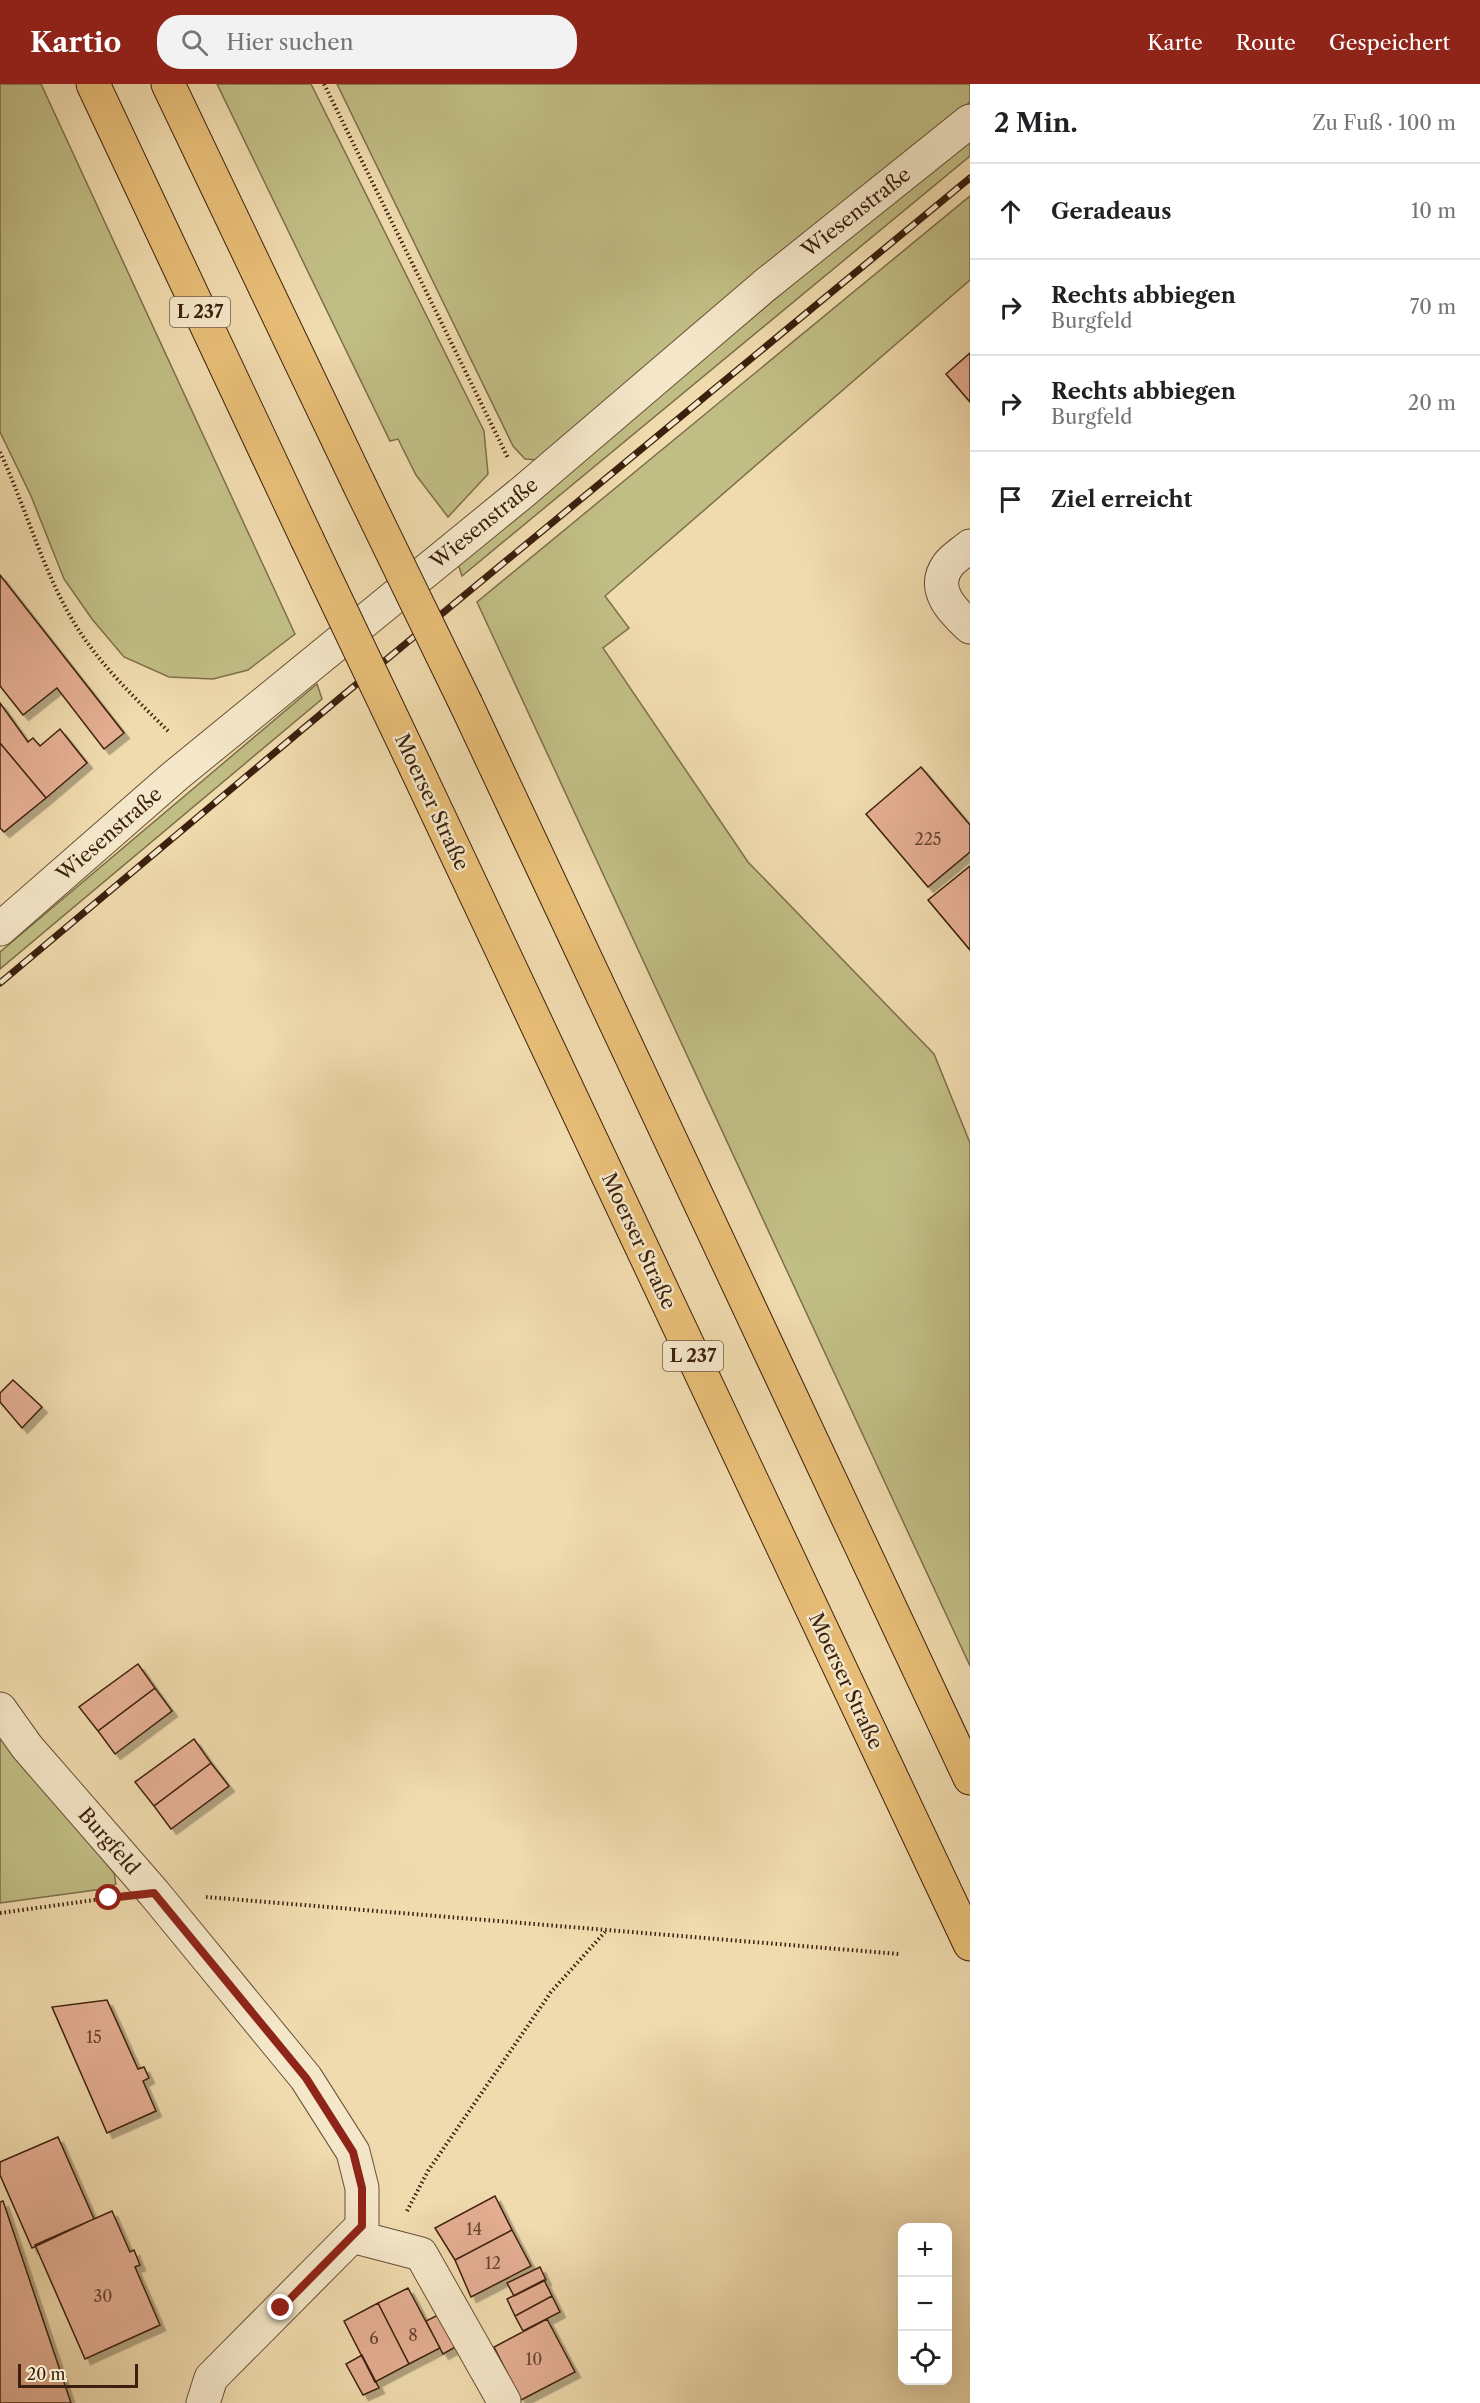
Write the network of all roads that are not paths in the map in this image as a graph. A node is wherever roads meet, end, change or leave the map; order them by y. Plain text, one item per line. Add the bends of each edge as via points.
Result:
1 (93, 84) edge
2 (168, 84) edge
3 (970, 121) edge
4 (970, 546) edge
5 (970, 627) edge
6 (0, 929) edge
7 (0, 1709) edge
8 (970, 1778) edge
9 (970, 1944) edge
10 (357, 2231) junction
11 (504, 2401) dead end
12 (203, 2403) edge

1 - 9 highway, Moerser Straße / L 237, bridge
2 - 8 highway, bridge via 466,704
3 - 6 street, Wiesenstraße via 764,286 524,491 196,759
4 - 5 street via 947,566 943,584 946,604
7 - 10 street, Burgfeld via 27,1747 154,1893 306,2078 353,2152 362,2188
10 - 11 street via 421,2254
10 - 12 street via 211,2378

